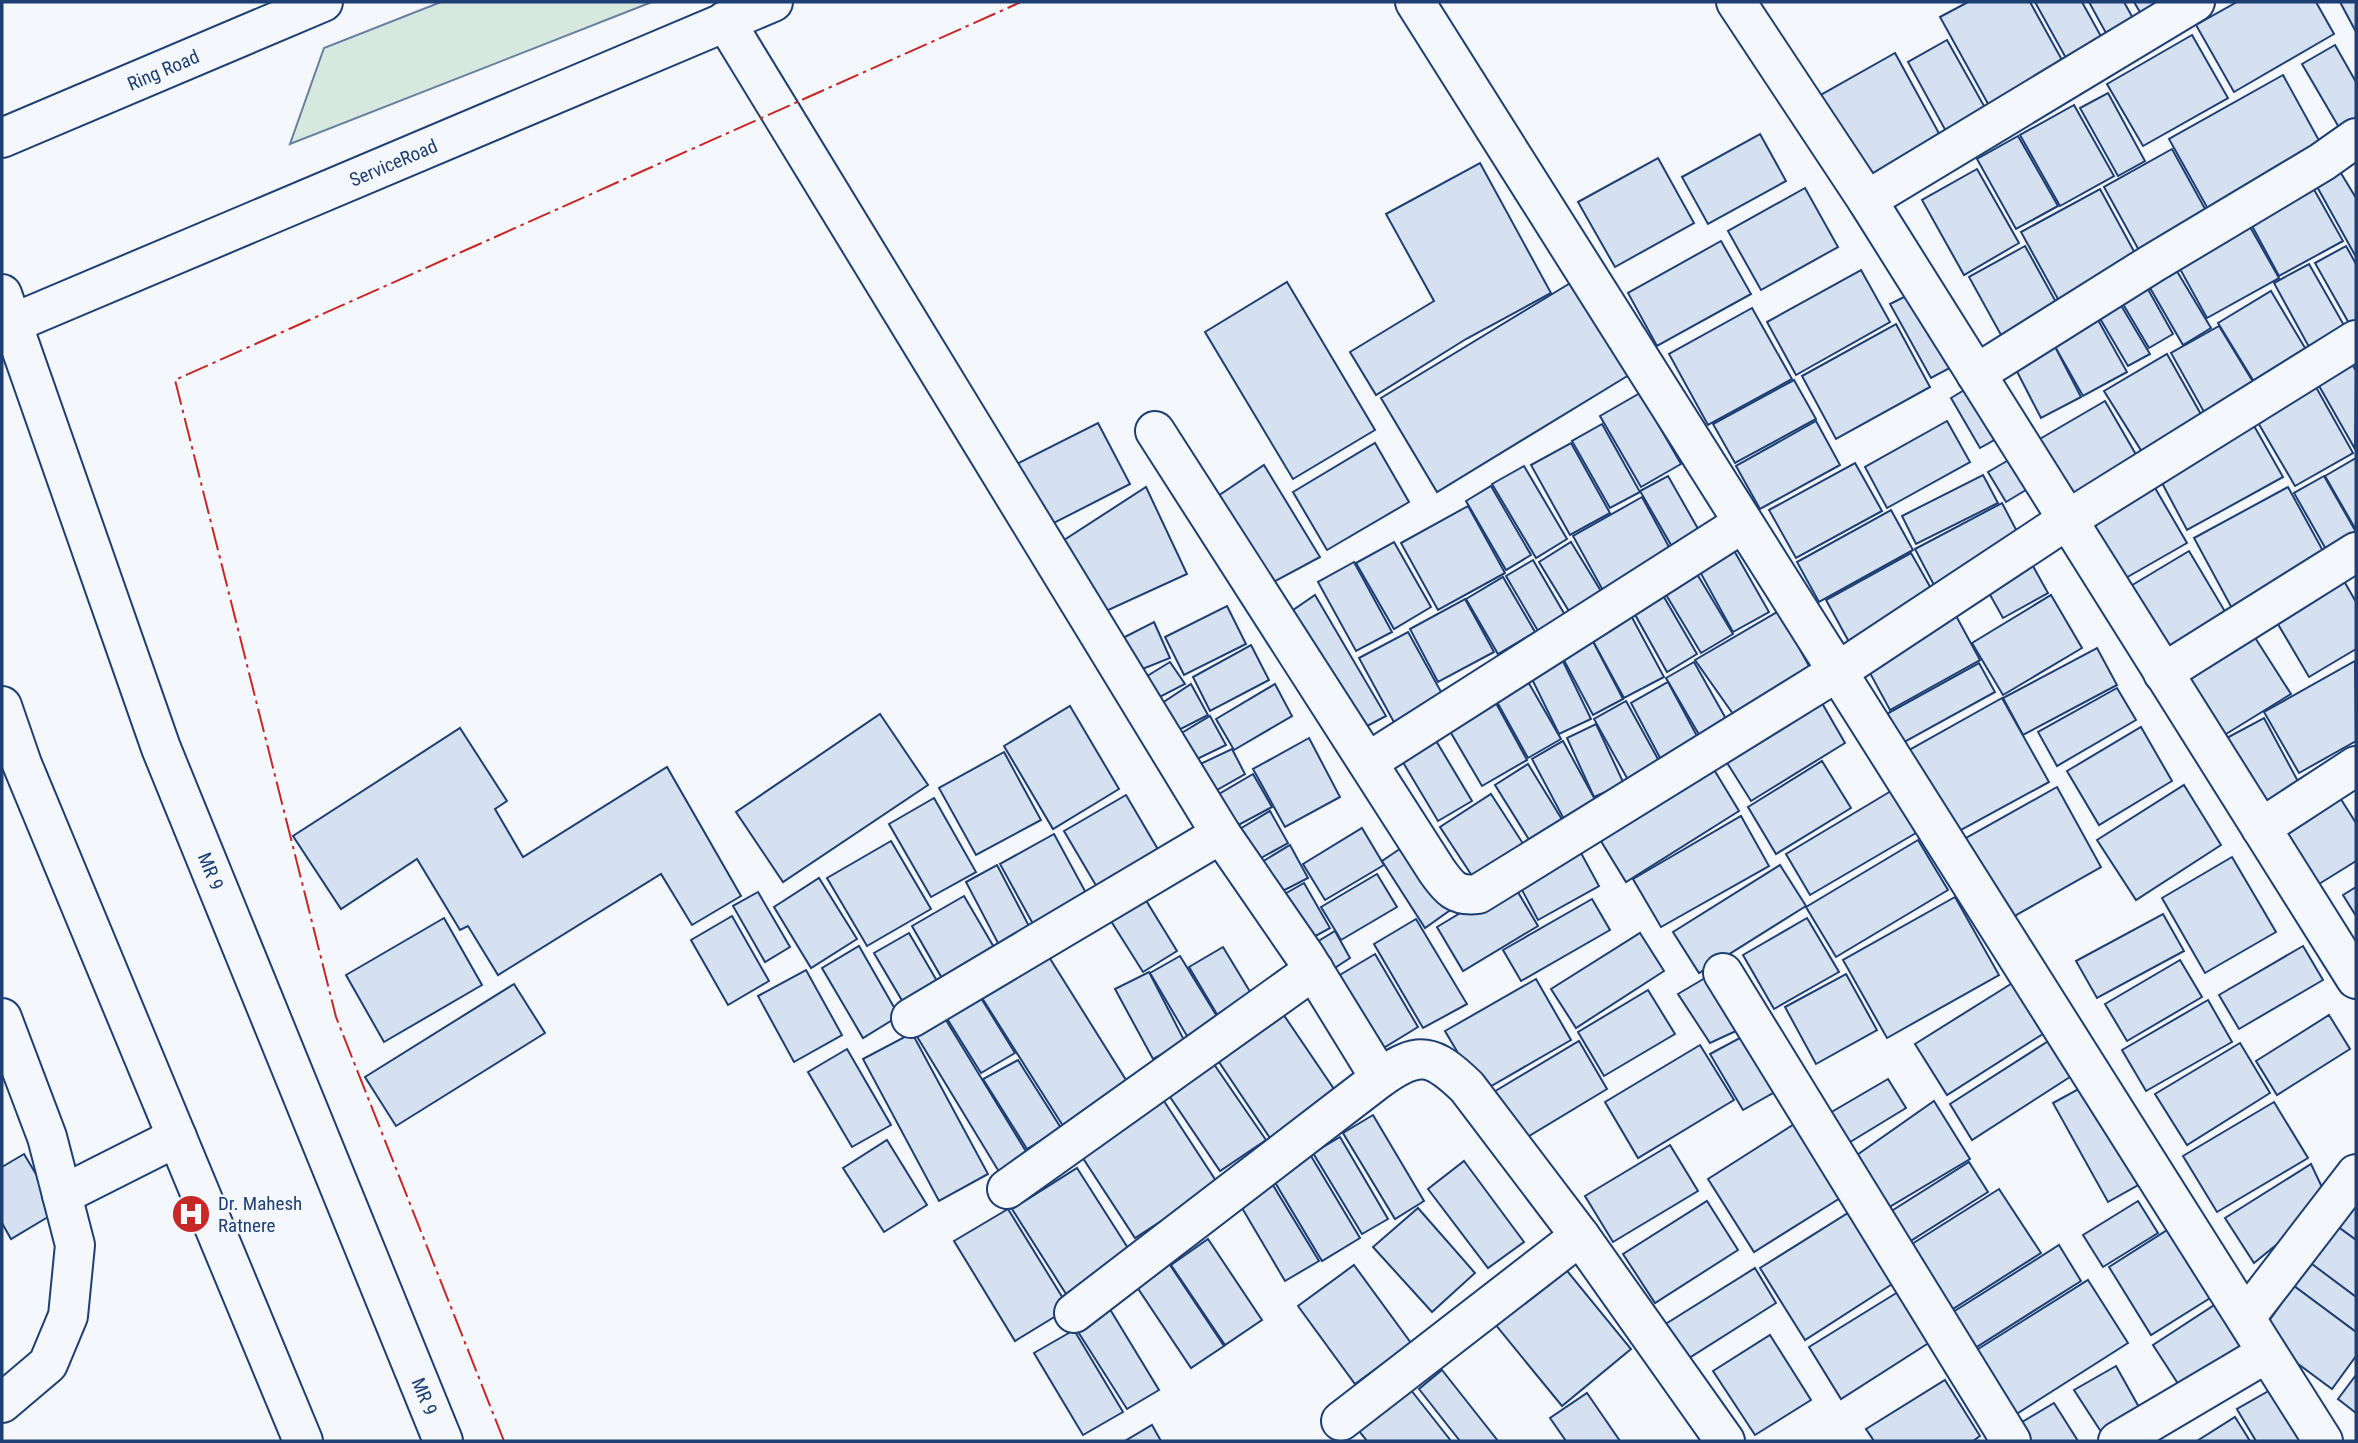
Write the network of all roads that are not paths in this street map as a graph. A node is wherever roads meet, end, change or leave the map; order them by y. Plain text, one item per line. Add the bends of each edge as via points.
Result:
1 (324, 2) edge
2 (774, 2) edge
3 (1415, 2) edge
4 (1735, 2) edge
5 (2195, 2) edge
6 (724, 21) junction
7 (2, 138) edge
8 (2356, 138) edge
9 (1867, 200) junction
10 (7, 309) edge
11 (2356, 340) edge
12 (1976, 374) junction
13 (1155, 431) dead end
14 (2067, 520) junction
15 (1743, 523) junction
16 (2356, 552) edge
17 (1837, 672) junction
18 (2163, 673) junction
19 (2, 706) edge
20 (1368, 762) junction
21 (2356, 766) edge
22 (2261, 828) junction
23 (1221, 834) junction
24 (1314, 970) junction
25 (1723, 973) dead end
26 (2356, 979) edge
27 (2, 1018) edge
28 (911, 1018) dead end
29 (1380, 1078) junction
30 (177, 1137) junction
31 (2356, 1174) edge
32 (1007, 1189) dead end
33 (62, 1195) junction
34 (1580, 1236) junction
35 (1074, 1313) dead end
36 (2246, 1317) junction
37 (2267, 1353) junction
38 (2, 1404) edge
39 (1341, 1421) dead end
40 (1712, 1437) edge
41 (303, 1441) edge
42 (443, 1441) edge
43 (2011, 1441) edge
44 (2118, 1441) edge
45 (2323, 1441) edge

1 - 7 street, Ring Road
2 - 6 street, ServiceRoad
3 - 15 street
4 - 9 street
5 - 9 street
6 - 10 street, ServiceRoad
6 - 23 street
8 - 12 street
9 - 12 street
10 - 42 street, MR 9 via 161,748
11 - 14 street
12 - 14 street
13 - 20 street
14 - 17 street
14 - 18 street
15 - 17 street
15 - 20 street
16 - 18 street
17 - 20 street via 1478,894 1465,896 1446,884
17 - 36 street
18 - 22 street
19 - 30 street via 27,777
21 - 22 street
22 - 26 street
23 - 24 street
23 - 28 street
24 - 29 street
24 - 32 street
25 - 43 street
27 - 33 street via 47,1137
29 - 34 street via 1424,1058 1449,1069
29 - 35 street
30 - 33 street
30 - 41 street
31 - 36 street
33 - 38 street via 75,1245 68,1316 48,1364
34 - 39 street
34 - 40 street
36 - 37 street
37 - 44 street
37 - 45 street

